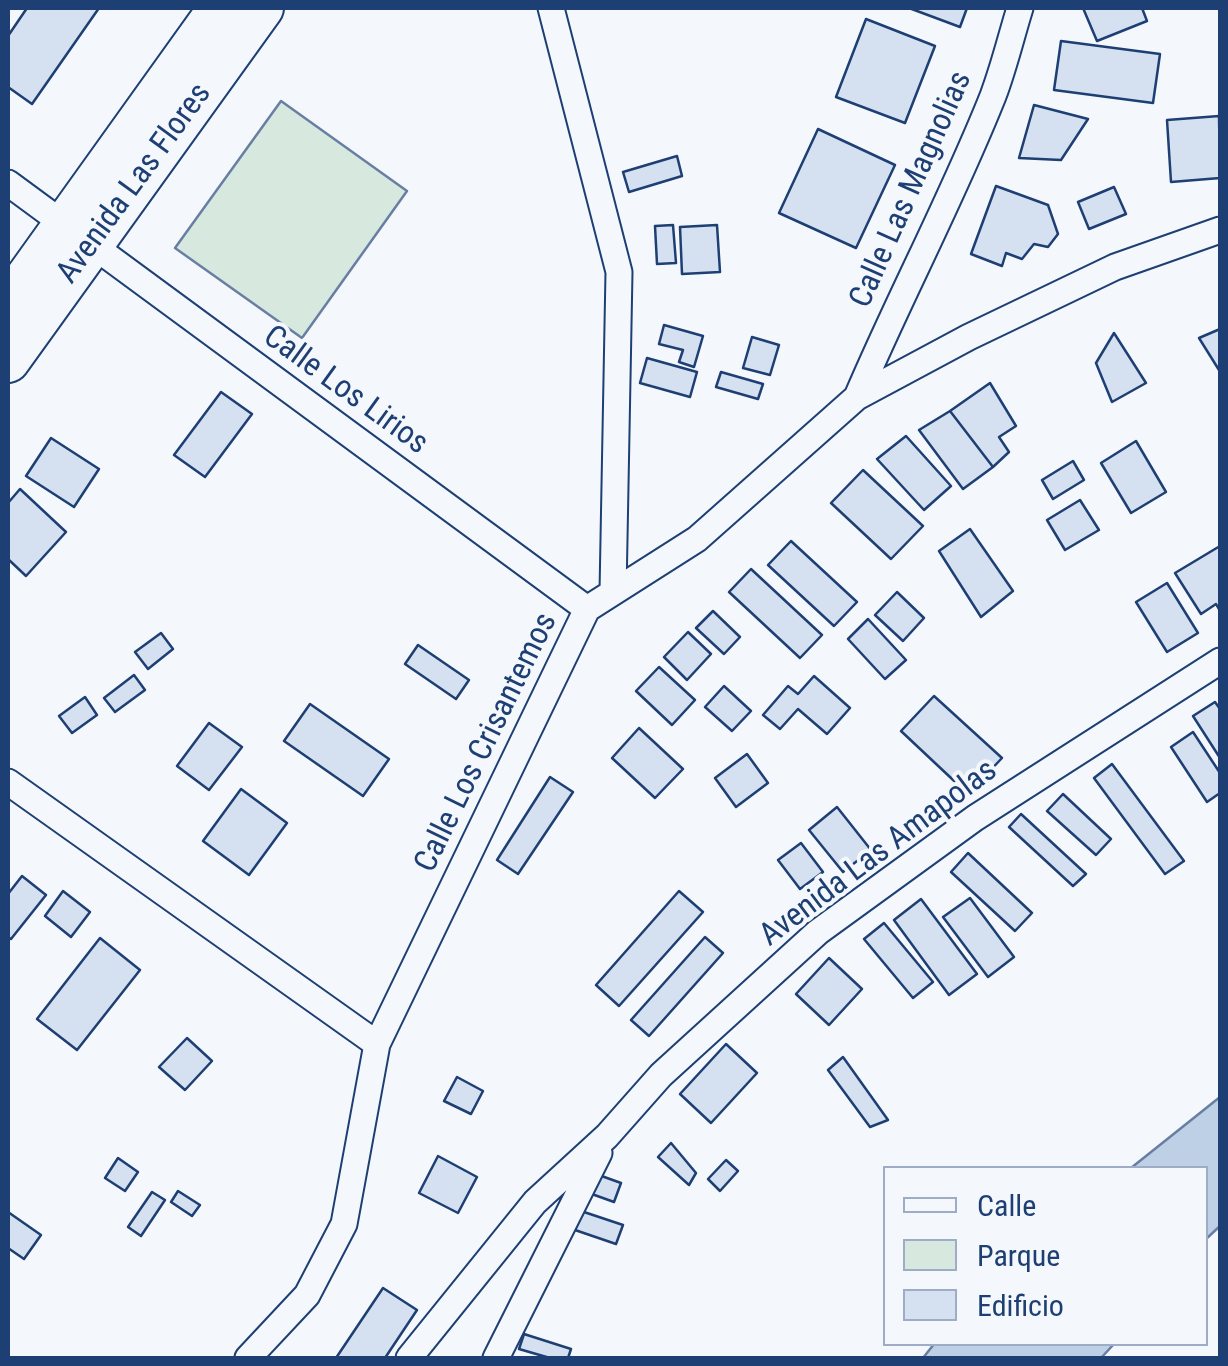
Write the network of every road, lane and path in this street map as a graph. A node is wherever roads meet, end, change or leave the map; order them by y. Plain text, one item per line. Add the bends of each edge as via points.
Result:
1 (220, 8) edge
2 (262, 8) edge
3 (551, 8) edge
4 (1020, 8) edge
5 (8, 183) edge
6 (1220, 230) edge
7 (78, 235) junction
8 (8, 304) edge
9 (8, 361) edge
10 (857, 397) junction
11 (613, 592) junction
12 (587, 609) junction
13 (1220, 661) edge
14 (8, 782) edge
15 (377, 1044) junction
16 (607, 1136) junction
17 (248, 1358) edge
18 (410, 1358) edge
19 (496, 1358) edge

1 - 7 highway, Avenida Las Flores
2 - 7 highway, Avenida Las Flores
3 - 11 street via 620,272
4 - 10 street, Calle Las Magnolias via 987,110
5 - 7 street, Calle Los Lirios
6 - 10 street, Calle Los Crisantemos via 1116,267
7 - 8 highway, Avenida Las Flores
7 - 9 highway, Avenida Las Flores
7 - 12 street, Calle Los Lirios
10 - 11 street, Calle Los Crisantemos via 696,539
11 - 12 street, Calle Los Crisantemos
12 - 15 street, Calle Los Crisantemos
13 - 16 street, Avenida Las Amapolas via 975,818 818,932 661,1075
14 - 15 street
15 - 17 street, Calle Los Crisantemos via 344,1224 307,1294
16 - 18 street via 535,1202
16 - 19 street

